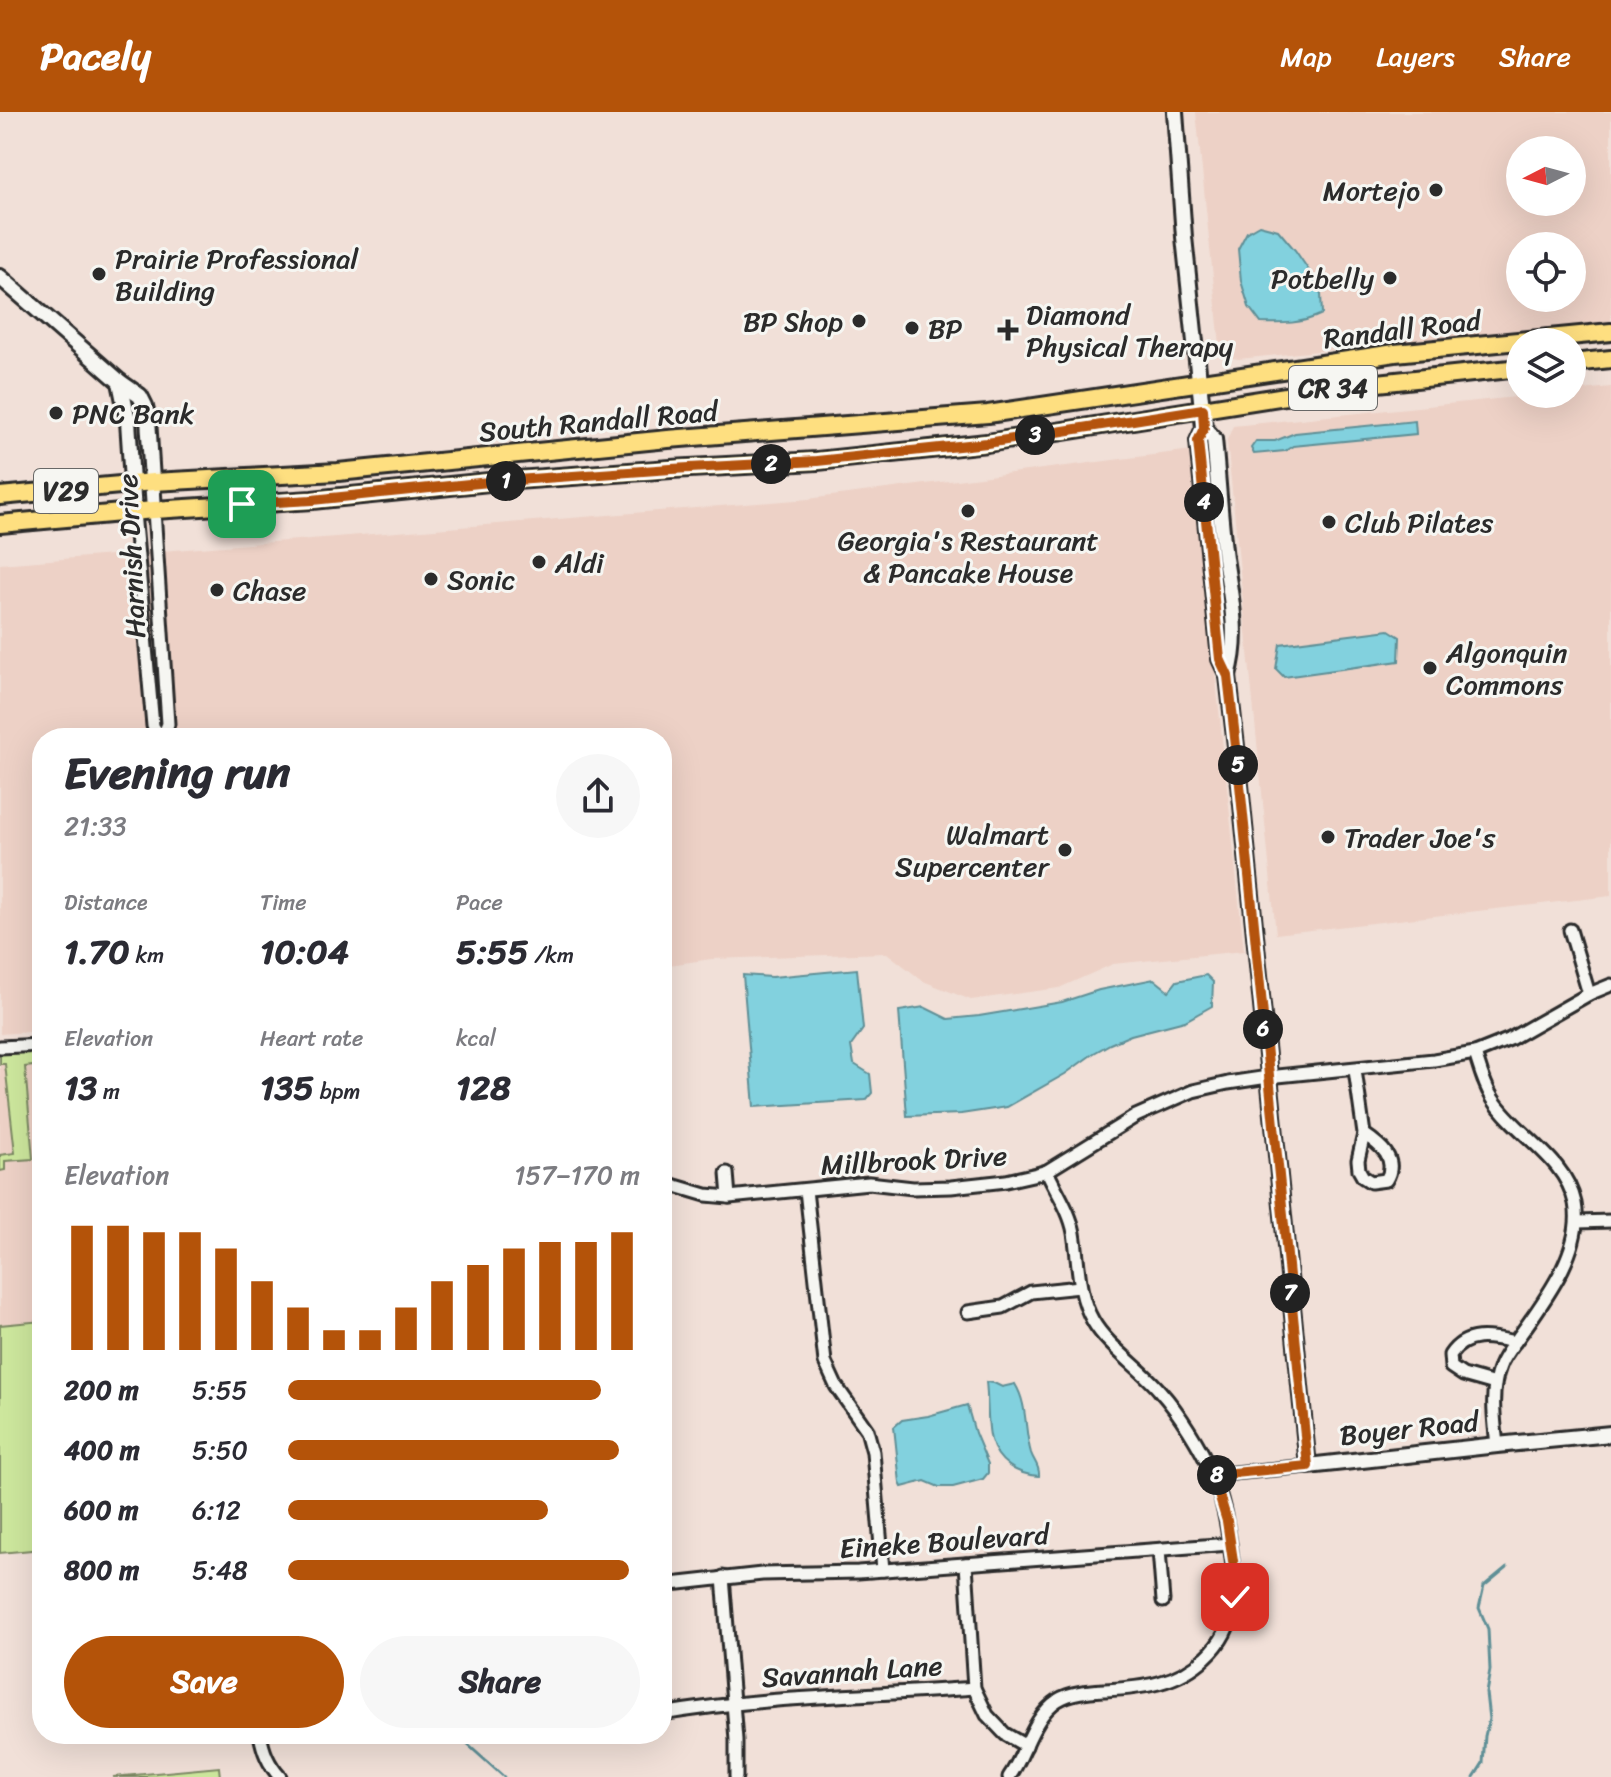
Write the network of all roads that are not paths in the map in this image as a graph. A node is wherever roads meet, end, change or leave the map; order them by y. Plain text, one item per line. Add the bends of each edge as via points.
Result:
1 (1175, 112) edge
2 (0, 277) edge
3 (1611, 332) edge
4 (1611, 359) edge
5 (1586, 362) edge
6 (1506, 369) edge
7 (120, 382) junction
8 (1200, 382) junction
9 (1203, 409) junction
10 (153, 482) junction
11 (132, 484) junction
12 (0, 496) edge
13 (154, 510) junction
14 (134, 512) junction
15 (0, 524) edge
16 (154, 728) edge
17 (166, 728) edge
18 (1570, 930) dead end
19 (1611, 985) edge
20 (1589, 994) junction
21 (32, 1045) edge
22 (0, 1047) edge
23 (1475, 1053) junction
24 (1355, 1070) junction
25 (1268, 1077) junction
26 (1364, 1134) dead end
27 (1047, 1171) junction
28 (727, 1173) dead end
29 (672, 1185) edge
30 (806, 1190) junction
31 (729, 1197) junction
32 (1611, 1221) edge
33 (1577, 1222) junction
34 (1080, 1287) junction
35 (968, 1312) dead end
36 (1515, 1342) junction
37 (1495, 1384) junction
38 (1611, 1434) edge
39 (1497, 1445) junction
40 (1308, 1466) junction
41 (1213, 1475) junction
42 (1230, 1544) junction
43 (1159, 1550) junction
44 (966, 1564) junction
45 (883, 1570) junction
46 (723, 1577) junction
47 (672, 1584) edge
48 (1163, 1601) dead end
49 (974, 1688) junction
50 (733, 1703) junction
51 (672, 1712) edge
52 (263, 1744) edge
53 (1026, 1746) junction
54 (280, 1777) edge
55 (736, 1777) edge
56 (1009, 1777) edge

1 - 8 street
2 - 7 street, Harnish Drive
3 - 8 main road, Randall Road / CR 34 via 1395,353
4 - 5 main road
6 - 9 main road, Randall Road / CR 34
7 - 10 street, Harnish Drive via 145,406
7 - 11 street, Harnish Drive
8 - 9 street
8 - 10 main road, South Randall Road / V29 via 988,414 338,472
9 - 13 main road, South Randall Road / V29 via 987,443 817,461
9 - 25 street via 1204,428 1214,439 1234,612 1234,656 1228,676
10 - 11 main road, South Randall Road / V29
10 - 13 street, Harnish Drive
11 - 12 main road, South Randall Road / V29
11 - 14 street, Harnish Drive
13 - 14 main road, South Randall Road / V29
13 - 17 street, Harnish Drive
14 - 15 main road, South Randall Road / V29
14 - 16 street, Harnish Drive
18 - 20 street
19 - 20 street, Millbrook Drive
20 - 23 street, Millbrook Drive
21 - 22 street
23 - 24 street, Millbrook Drive
23 - 33 street via 1494,1101 1568,1181
24 - 25 street, Millbrook Drive
24 - 26 street
25 - 27 street, Millbrook Drive via 1193,1091 1160,1105
25 - 40 street
27 - 30 street, Millbrook Drive via 951,1187 869,1183
27 - 34 street via 1071,1223
28 - 31 street
29 - 31 street, Millbrook Drive
30 - 31 street, Millbrook Drive
30 - 45 street via 825,1362 867,1430
32 - 33 street
33 - 36 street via 1562,1271
34 - 35 street via 1031,1292 1003,1307
34 - 41 street via 1097,1326 1161,1391
36 - 37 street via 1500,1363
36 - 37 street via 1472,1339 1450,1355 1451,1367 1463,1375
37 - 39 street
38 - 39 street, Boyer Road
39 - 40 street, Boyer Road
40 - 41 street, Boyer Road
41 - 42 street
42 - 43 street, Eineke Boulevard
42 - 53 street via 1236,1586 1232,1610 1223,1637 1205,1658 1160,1684 1083,1692 1058,1700
43 - 44 street, Eineke Boulevard
43 - 48 street
44 - 45 street, Eineke Boulevard
44 - 49 street
45 - 46 street, Eineke Boulevard
46 - 47 street, Eineke Boulevard
46 - 50 street
49 - 50 street, Savannah Lane
49 - 53 street via 987,1715
50 - 51 street, Savannah Lane
50 - 55 street
52 - 54 street
53 - 56 street

